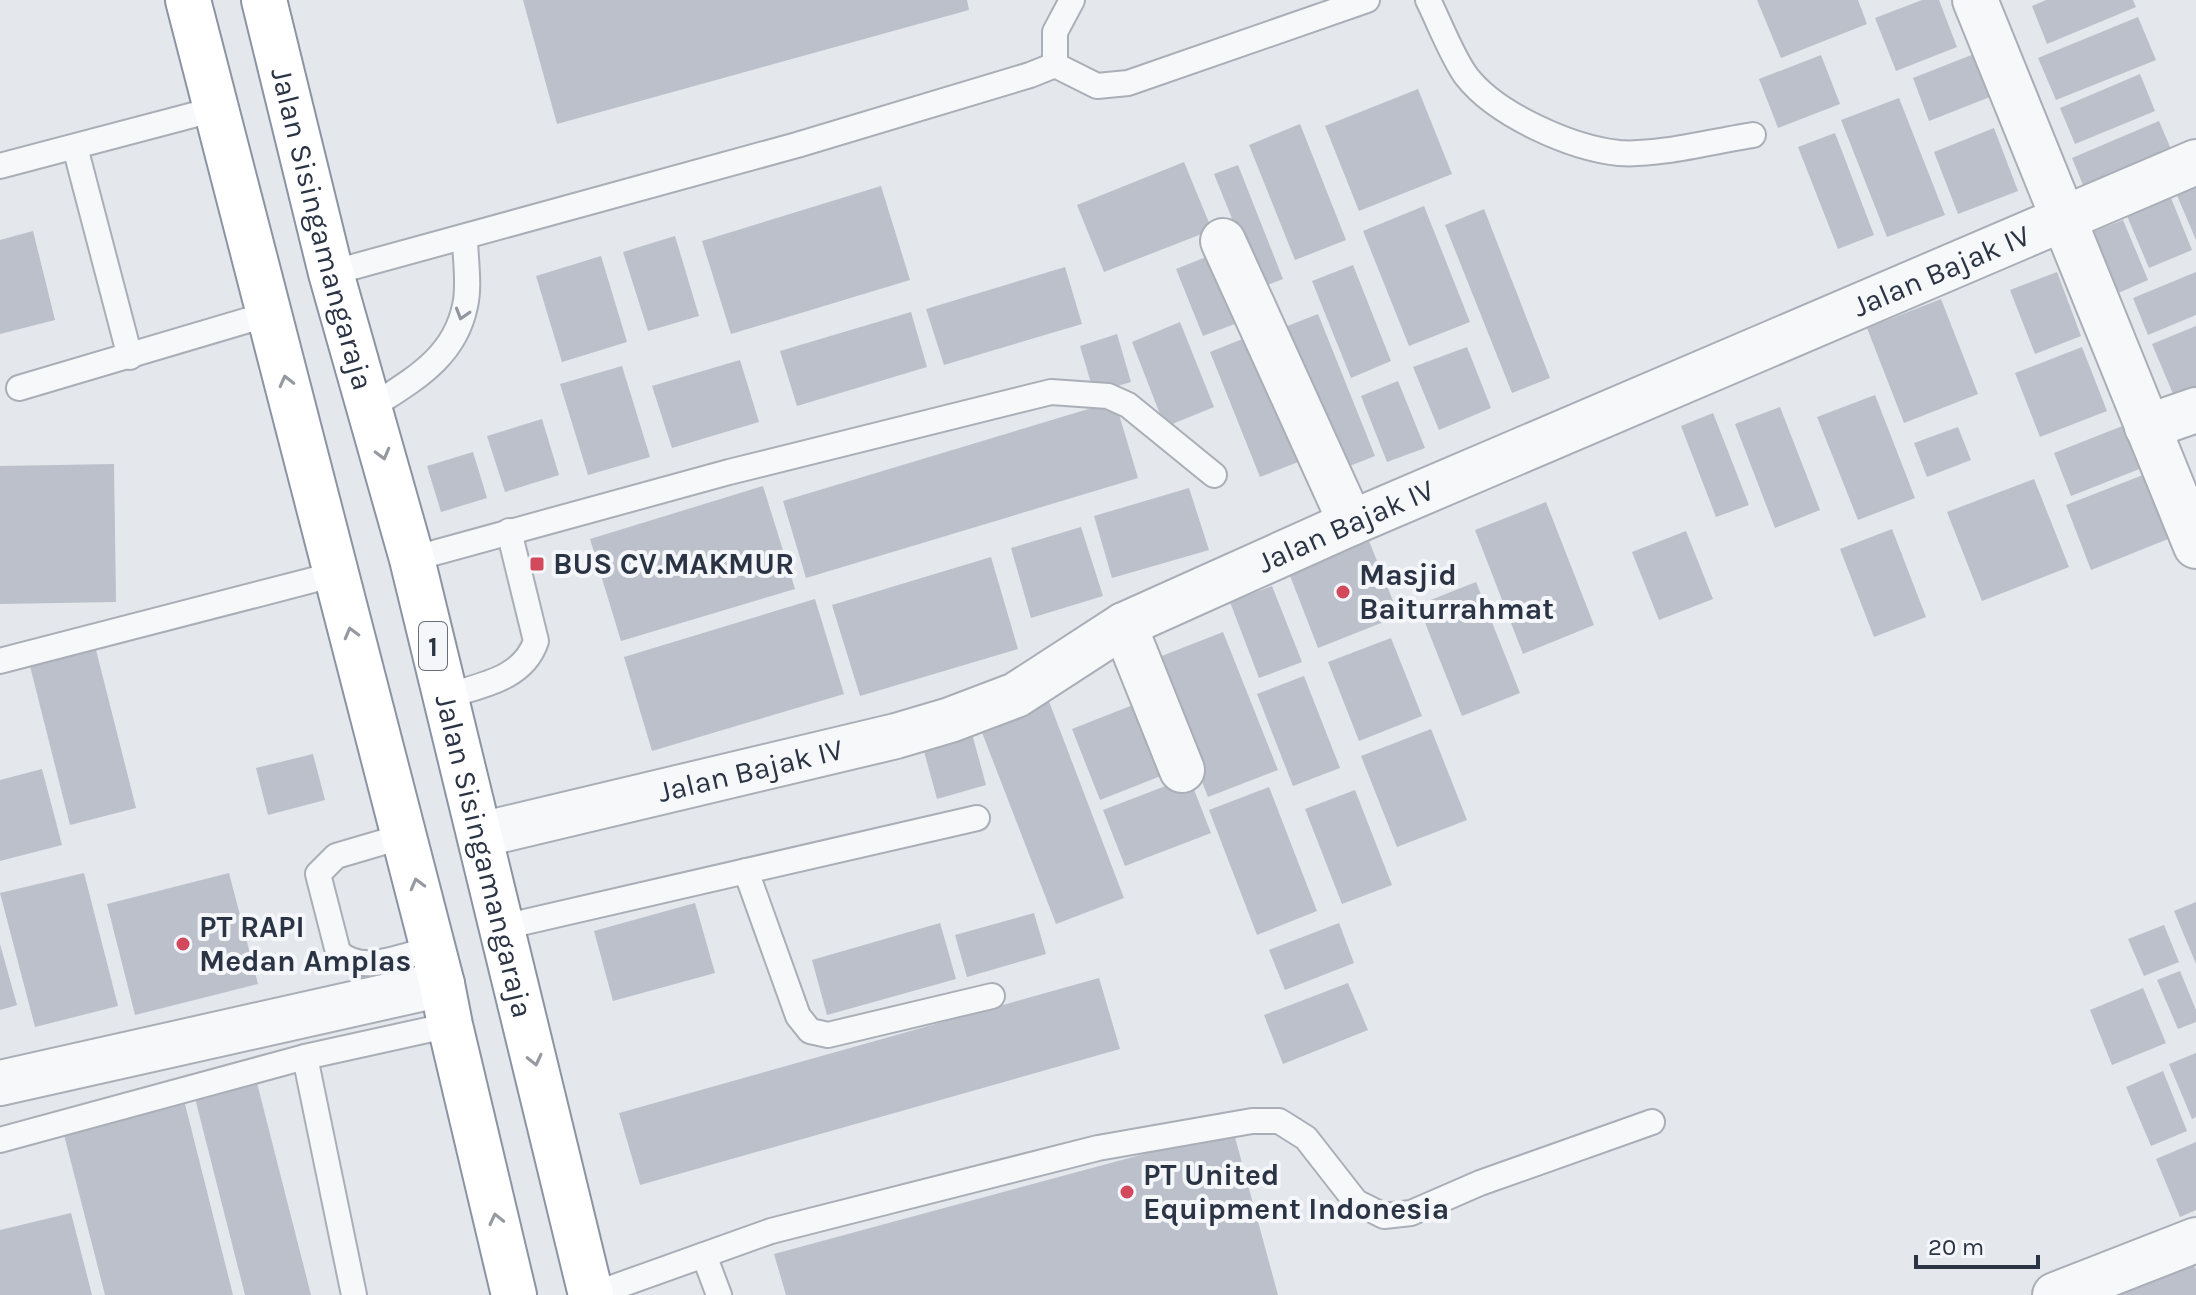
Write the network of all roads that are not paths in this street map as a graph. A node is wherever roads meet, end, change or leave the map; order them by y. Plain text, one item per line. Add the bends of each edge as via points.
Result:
1 (188, 0) edge
2 (264, 0) edge
3 (1072, 0) edge
4 (1367, 0) edge
5 (1428, 0) edge
6 (1975, 0) edge
7 (1055, 65) junction
8 (216, 109) junction
9 (1753, 135) dead end
10 (75, 147) junction
11 (2196, 162) edge
12 (0, 166) edge
13 (2064, 220) junction
14 (465, 237) junction
15 (1223, 241) dead end
16 (331, 273) junction
17 (269, 314) junction
18 (130, 357) junction
19 (19, 388) dead end
20 (370, 408) junction
21 (2196, 410) edge
22 (2147, 427) junction
23 (1214, 475) dead end
24 (1351, 523) junction
25 (509, 531) junction
26 (2196, 546) edge
27 (412, 559) junction
28 (336, 574) junction
29 (1124, 625) junction
30 (0, 661) edge
31 (444, 697) junction
32 (1182, 770) dead end
33 (977, 818) dead end
34 (480, 835) junction
35 (404, 836) junction
36 (746, 871) junction
37 (503, 927) junction
38 (442, 985) junction
39 (992, 996) dead end
40 (305, 1057) junction
41 (0, 1083) edge
42 (1652, 1122) dead end
43 (0, 1140) edge
44 (2196, 1240) edge
45 (704, 1255) junction
46 (354, 1295) edge
47 (514, 1295) edge
48 (591, 1295) edge
49 (719, 1295) edge
50 (2055, 1295) edge

1 - 8 highway
2 - 16 highway, Jalan Sisingamangaraja / 1
3 - 7 lane via 1055,32
4 - 7 lane via 1128,83 1097,86
5 - 9 lane via 1467,77 1501,107 1540,130 1619,153
6 - 13 street
7 - 14 lane via 797,145
8 - 10 lane
8 - 17 highway
10 - 12 lane
10 - 18 lane
11 - 13 street, Jalan Bajak IV
13 - 22 street
13 - 24 street, Jalan Bajak IV
14 - 16 lane
14 -> 20 lane via 466,304 453,342 420,374
15 - 24 street
16 - 20 highway, Jalan Sisingamangaraja / 1
17 - 18 lane
28 -> 17 highway
18 - 19 lane
20 -> 27 highway, Jalan Sisingamangaraja / 1
21 - 22 street
22 - 26 street
23 - 25 lane via 1128,405 1108,396 1051,392
24 - 29 street, Jalan Bajak IV
25 - 27 lane
25 - 31 lane via 536,641 530,658 517,670
27 - 31 highway, Jalan Sisingamangaraja / 1
28 - 30 lane
35 -> 28 highway
29 - 32 street
29 - 34 street, Jalan Bajak IV via 1016,695 950,720
31 - 34 highway, Jalan Sisingamangaraja / 1
33 - 36 lane
34 - 37 highway, Jalan Sisingamangaraja / 1
38 -> 35 highway
35 - 38 lane via 336,856 323,867 318,874 331,926 338,952 346,960
36 - 37 lane
36 - 39 lane via 798,1016 810,1031 828,1035
37 -> 48 highway, Jalan Sisingamangaraja / 1
38 - 40 lane
38 - 41 street
47 -> 38 highway
40 - 43 lane
40 - 46 lane
42 - 45 lane via 1411,1213 1384,1216 1356,1202 1306,1138 1279,1121 1252,1121 1098,1148 771,1231
44 - 50 street
45 - 48 lane
45 - 49 lane

